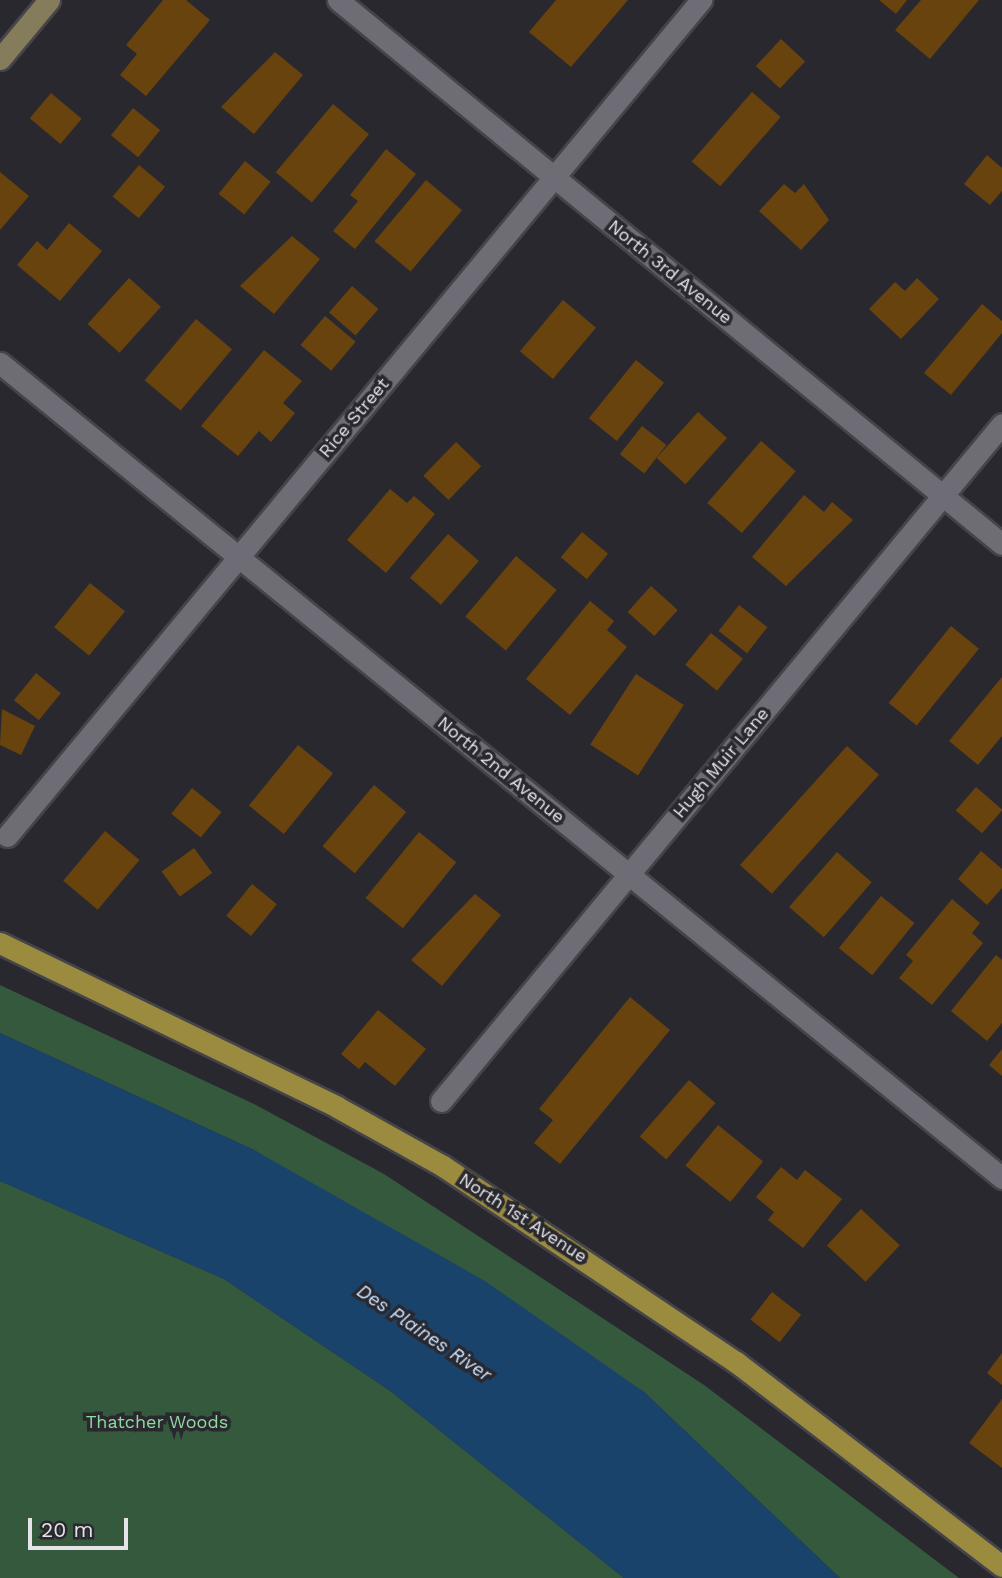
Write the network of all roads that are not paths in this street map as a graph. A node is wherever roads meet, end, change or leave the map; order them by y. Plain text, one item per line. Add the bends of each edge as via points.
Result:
1 (49, 0) edge
2 (338, 0) edge
3 (701, 0) edge
4 (0, 59) edge
5 (554, 177) junction
6 (0, 363) edge
7 (1002, 424) edge
8 (943, 496) junction
9 (1002, 544) edge
10 (238, 556) junction
11 (7, 836) dead end
12 (629, 874) junction
13 (0, 943) edge
14 (440, 1101) dead end
15 (1002, 1178) edge
16 (1002, 1566) edge

1 - 4 main road
2 - 5 street, North 3rd Avenue
3 - 5 street, Rice Street
5 - 8 street, North 3rd Avenue
5 - 10 street, Rice Street
6 - 10 street, North 2nd Avenue
7 - 8 street, Hugh Muir Lane
8 - 9 street, North 3rd Avenue
8 - 12 street, Hugh Muir Lane
10 - 11 street, Rice Street
10 - 12 street, North 2nd Avenue
12 - 14 street, Hugh Muir Lane
12 - 15 street, North 2nd Avenue
13 - 16 main road, North 1st Avenue via 337,1107 443,1167 736,1362

